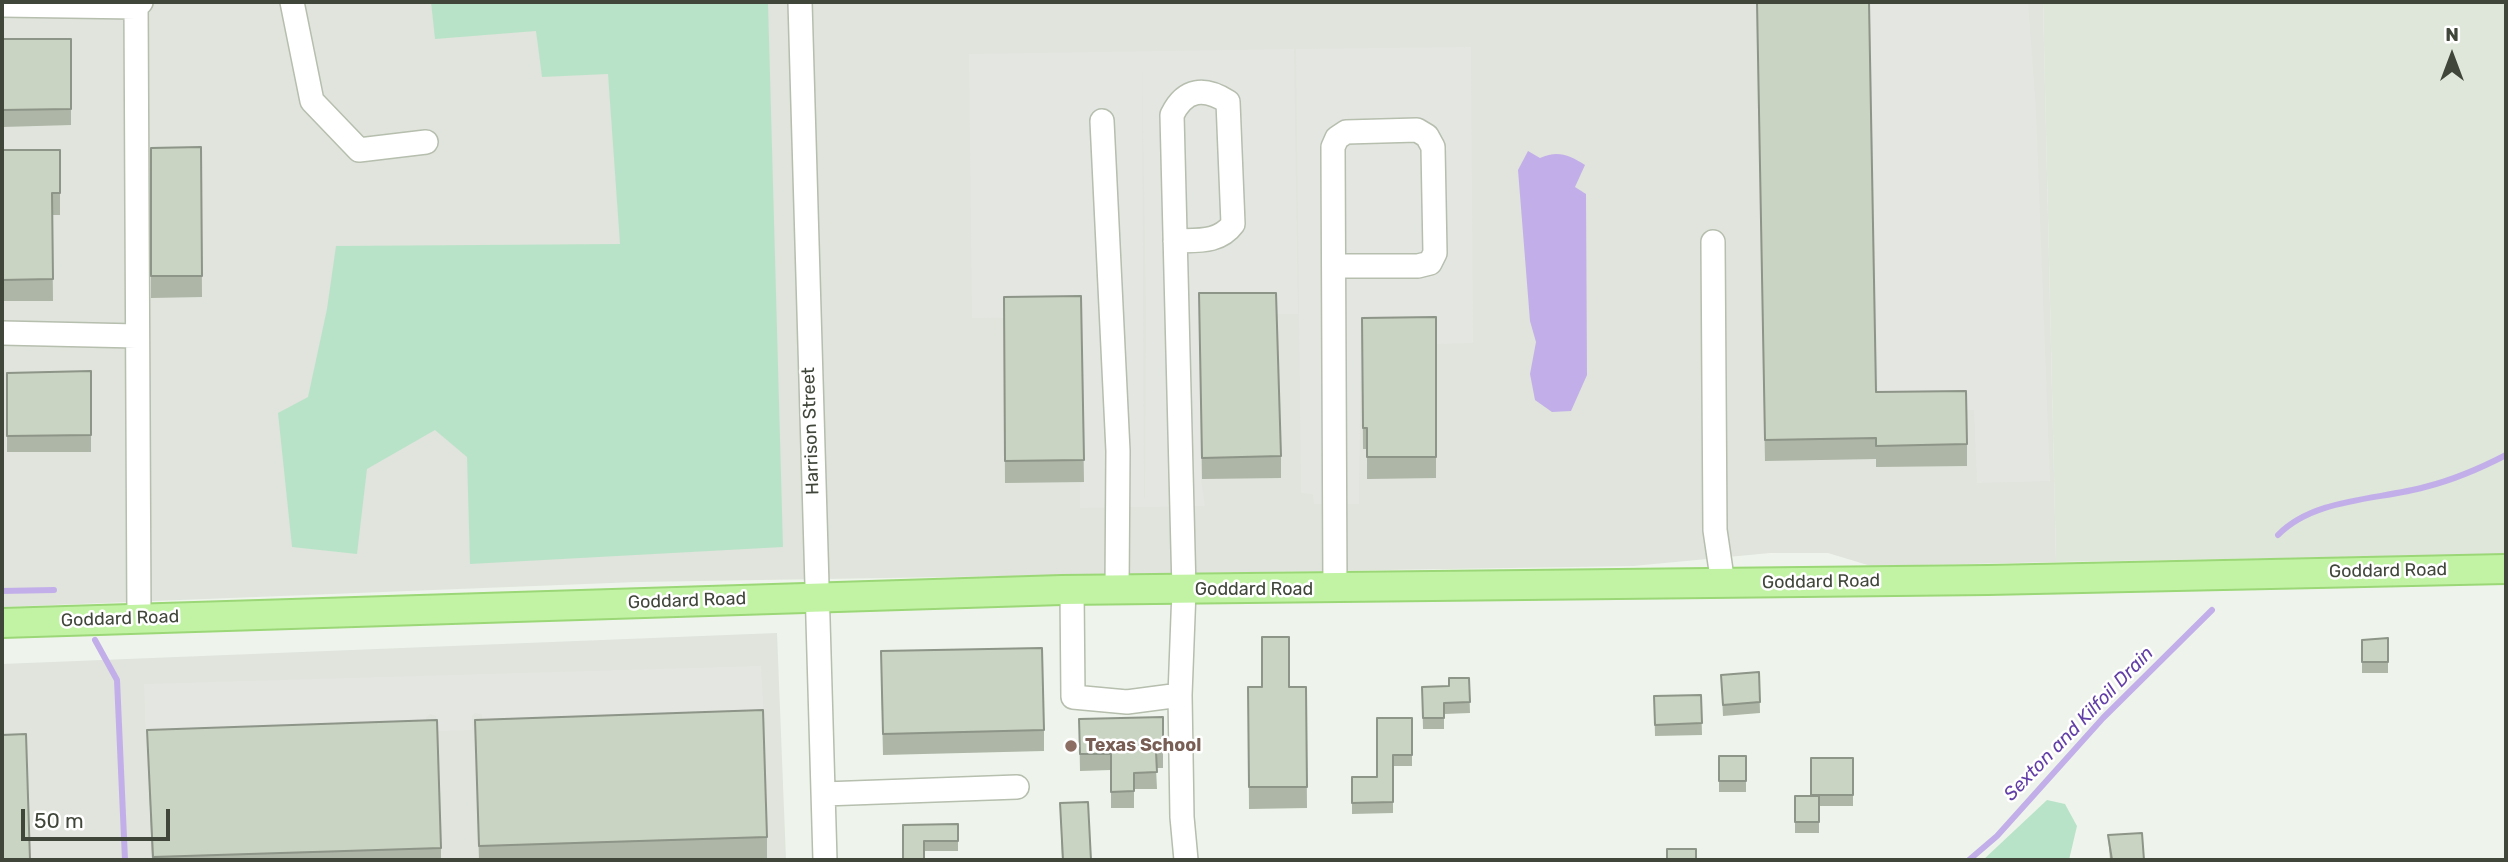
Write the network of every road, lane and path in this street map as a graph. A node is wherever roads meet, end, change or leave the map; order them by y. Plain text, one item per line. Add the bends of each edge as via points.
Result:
1 (292, 2) edge
2 (800, 2) edge
3 (138, 4) edge
4 (2, 5) edge
5 (1102, 121) dead end
6 (426, 142) dead end
7 (1175, 241) junction
8 (1713, 243) dead end
9 (1335, 266) junction
10 (2, 333) edge
11 (137, 336) junction
12 (2506, 569) edge
13 (1723, 584) junction
14 (1335, 589) junction
15 (1072, 590) junction
16 (1117, 590) junction
17 (1184, 590) junction
18 (818, 597) junction
19 (139, 619) junction
20 (2, 623) edge
21 (1180, 695) junction
22 (1017, 787) dead end
23 (824, 794) junction
24 (825, 860) edge
25 (1186, 860) edge

1 - 6 street via 312,101 359,150
2 - 18 street, Harrison Street
3 - 4 street
3 - 11 street
5 - 16 street via 1118,450
7 - 7 street via 1172,116 1179,101 1190,94 1213,92 1228,102 1233,224 1213,239
7 - 17 street
8 - 13 street via 1715,530
9 - 9 street via 1333,147 1338,138 1346,132 1417,130 1427,136 1433,147 1435,253 1430,263
9 - 14 street
10 - 11 street
11 - 19 street
12 - 13 main road, Goddard Road
13 - 14 main road, Goddard Road
14 - 17 main road, Goddard Road
15 - 16 main road, Goddard Road
15 - 18 main road, Goddard Road
15 - 21 street via 1073,697 1127,702
16 - 17 main road, Goddard Road
17 - 21 street
18 - 19 main road, Goddard Road
18 - 23 street, Harrison Street
19 - 20 main road, Goddard Road
21 - 25 street
22 - 23 street
23 - 24 street, Harrison Street

